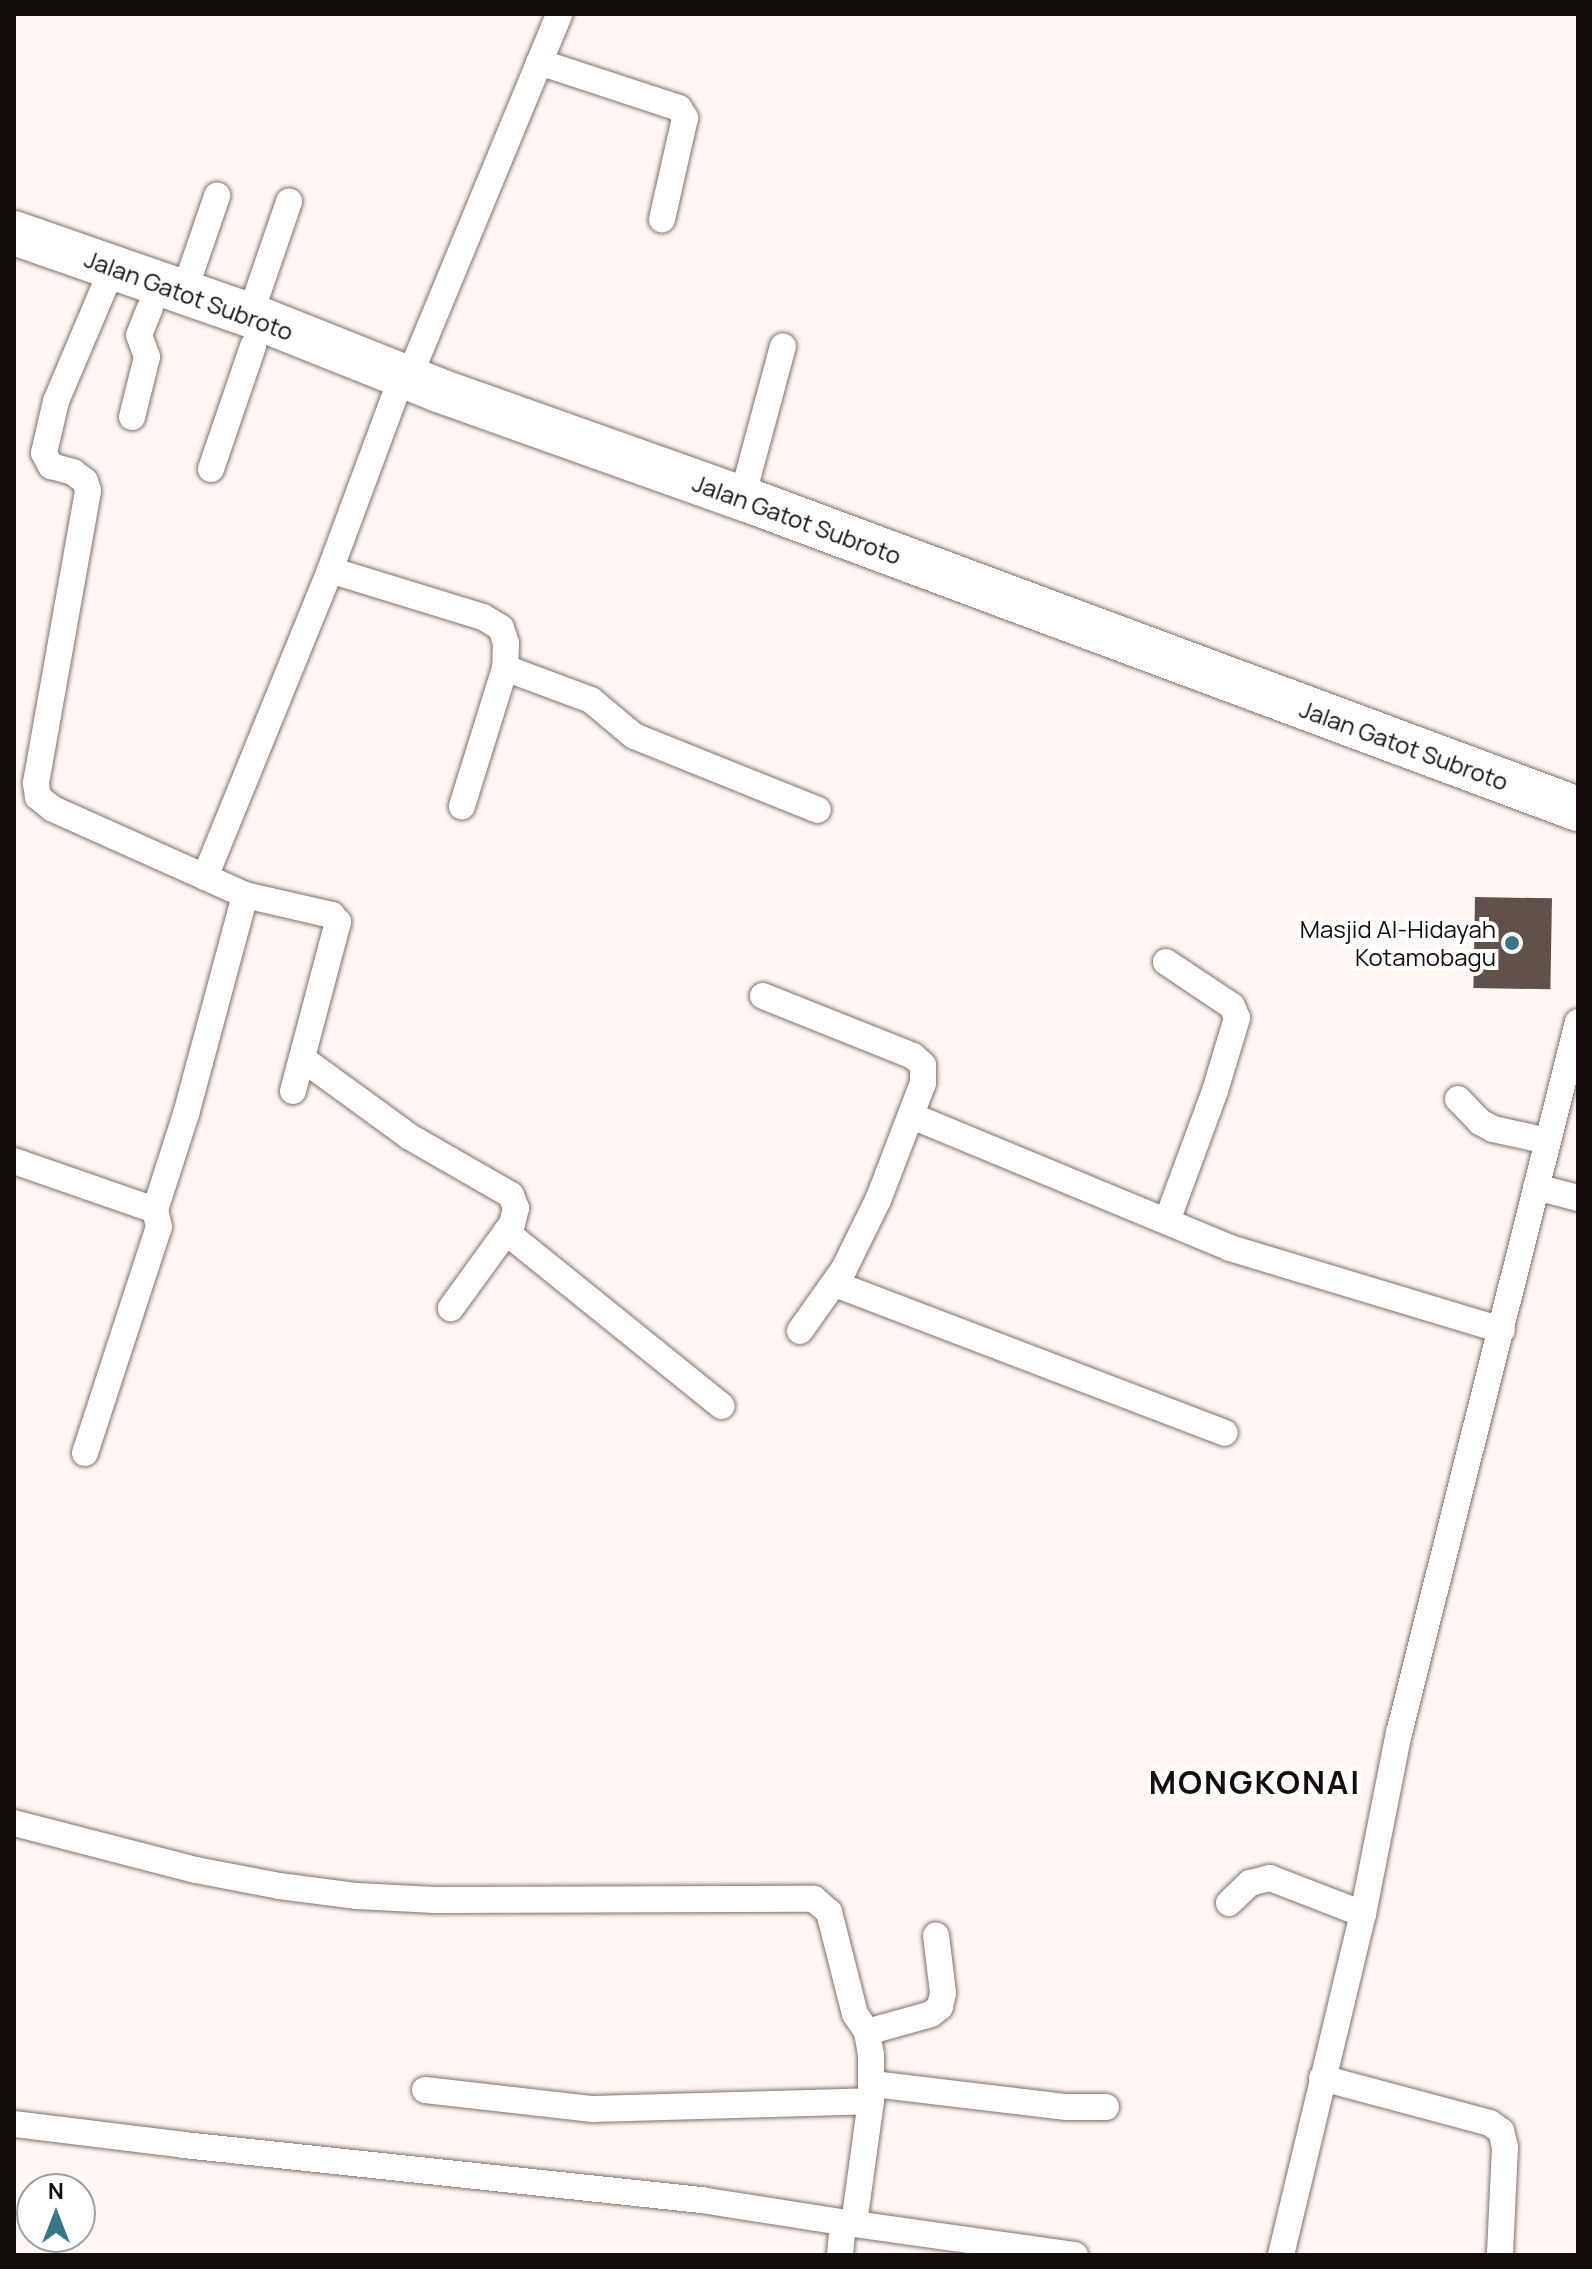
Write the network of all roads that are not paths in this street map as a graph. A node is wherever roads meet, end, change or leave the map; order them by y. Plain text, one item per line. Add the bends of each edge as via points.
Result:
1 (559, 14) edge
2 (539, 62) junction
3 (217, 196) dead end
4 (289, 202) dead end
5 (662, 219) dead end
6 (14, 233) edge
7 (14, 256) edge
8 (104, 288) junction
9 (167, 300) junction
10 (252, 330) junction
11 (783, 346) dead end
12 (402, 383) junction
13 (132, 417) dead end
14 (211, 469) dead end
15 (742, 498) junction
16 (330, 570) junction
17 (505, 668) junction
18 (462, 806) dead end
19 (1578, 809) edge
20 (818, 810) dead end
21 (1578, 831) edge
22 (205, 877) junction
23 (245, 895) junction
24 (1166, 962) dead end
25 (763, 996) dead end
26 (1578, 1022) edge
27 (303, 1059) junction
28 (293, 1091) dead end
29 (1458, 1099) dead end
30 (912, 1116) junction
31 (1548, 1141) junction
32 (14, 1161) edge
33 (1536, 1187) junction
34 (1578, 1198) edge
35 (155, 1210) junction
36 (1167, 1221) junction
37 (506, 1232) junction
38 (835, 1284) junction
39 (451, 1308) dead end
40 (1502, 1330) junction
41 (800, 1331) dead end
42 (722, 1406) dead end
43 (1225, 1433) dead end
44 (85, 1453) dead end
45 (14, 1823) edge
46 (1229, 1903) dead end
47 (1363, 1914) junction
48 (936, 1935) dead end
49 (867, 2032) junction
50 (1322, 2078) junction
51 (425, 2090) dead end
52 (872, 2092) junction
53 (1106, 2107) dead end
54 (14, 2124) edge
55 (848, 2224) junction
56 (840, 2255) edge
57 (1075, 2255) edge
58 (1281, 2255) edge
59 (1500, 2255) edge

1 - 2 street
2 - 5 street via 679,108 685,118
2 - 12 street
3 - 9 street
4 - 10 street
6 - 9 highway, Jalan Gatot Subroto
7 - 8 highway, Jalan Gatot Subroto
8 - 9 highway, Jalan Gatot Subroto
8 - 22 street via 56,401 44,453 51,466 80,477 88,491 36,783 38,797 53,809
9 - 10 highway, Jalan Gatot Subroto
9 - 13 street via 139,335 147,357
10 - 12 highway, Jalan Gatot Subroto
10 - 14 street
11 - 15 street
12 - 15 highway, Jalan Gatot Subroto
12 - 16 street
12 - 21 highway, Jalan Gatot Subroto
15 - 19 highway, Jalan Gatot Subroto
16 - 17 street via 492,620 506,643
16 - 22 street
17 - 18 street
17 - 20 street via 591,700 634,736
22 - 23 street
23 - 27 street via 332,915 338,922
23 - 35 street
24 - 36 street via 1232,1006 1237,1018
25 - 30 street via 913,1056 923,1065 923,1083
26 - 31 street
27 - 28 street
27 - 37 street via 410,1137 511,1195 516,1208
29 - 31 street via 1493,1129
30 - 36 street
30 - 38 street via 878,1200
31 - 33 street
32 - 35 street
33 - 34 street
33 - 40 street
35 - 44 street via 159,1227
36 - 40 street via 1299,1271
37 - 39 street
37 - 42 street
38 - 41 street
38 - 43 street
40 - 47 street via 1399,1733
45 - 49 street via 196,1870 357,1896 814,1899 829,1912 855,2014
46 - 47 street via 1250,1883 1270,1878
47 - 50 street
48 - 49 street via 940,2007
49 - 52 street
50 - 58 street
50 - 59 street via 1490,2123 1501,2131 1505,2147
51 - 52 street via 593,2109
52 - 53 street
52 - 55 street
54 - 55 street via 701,2200
55 - 56 street
55 - 57 street

